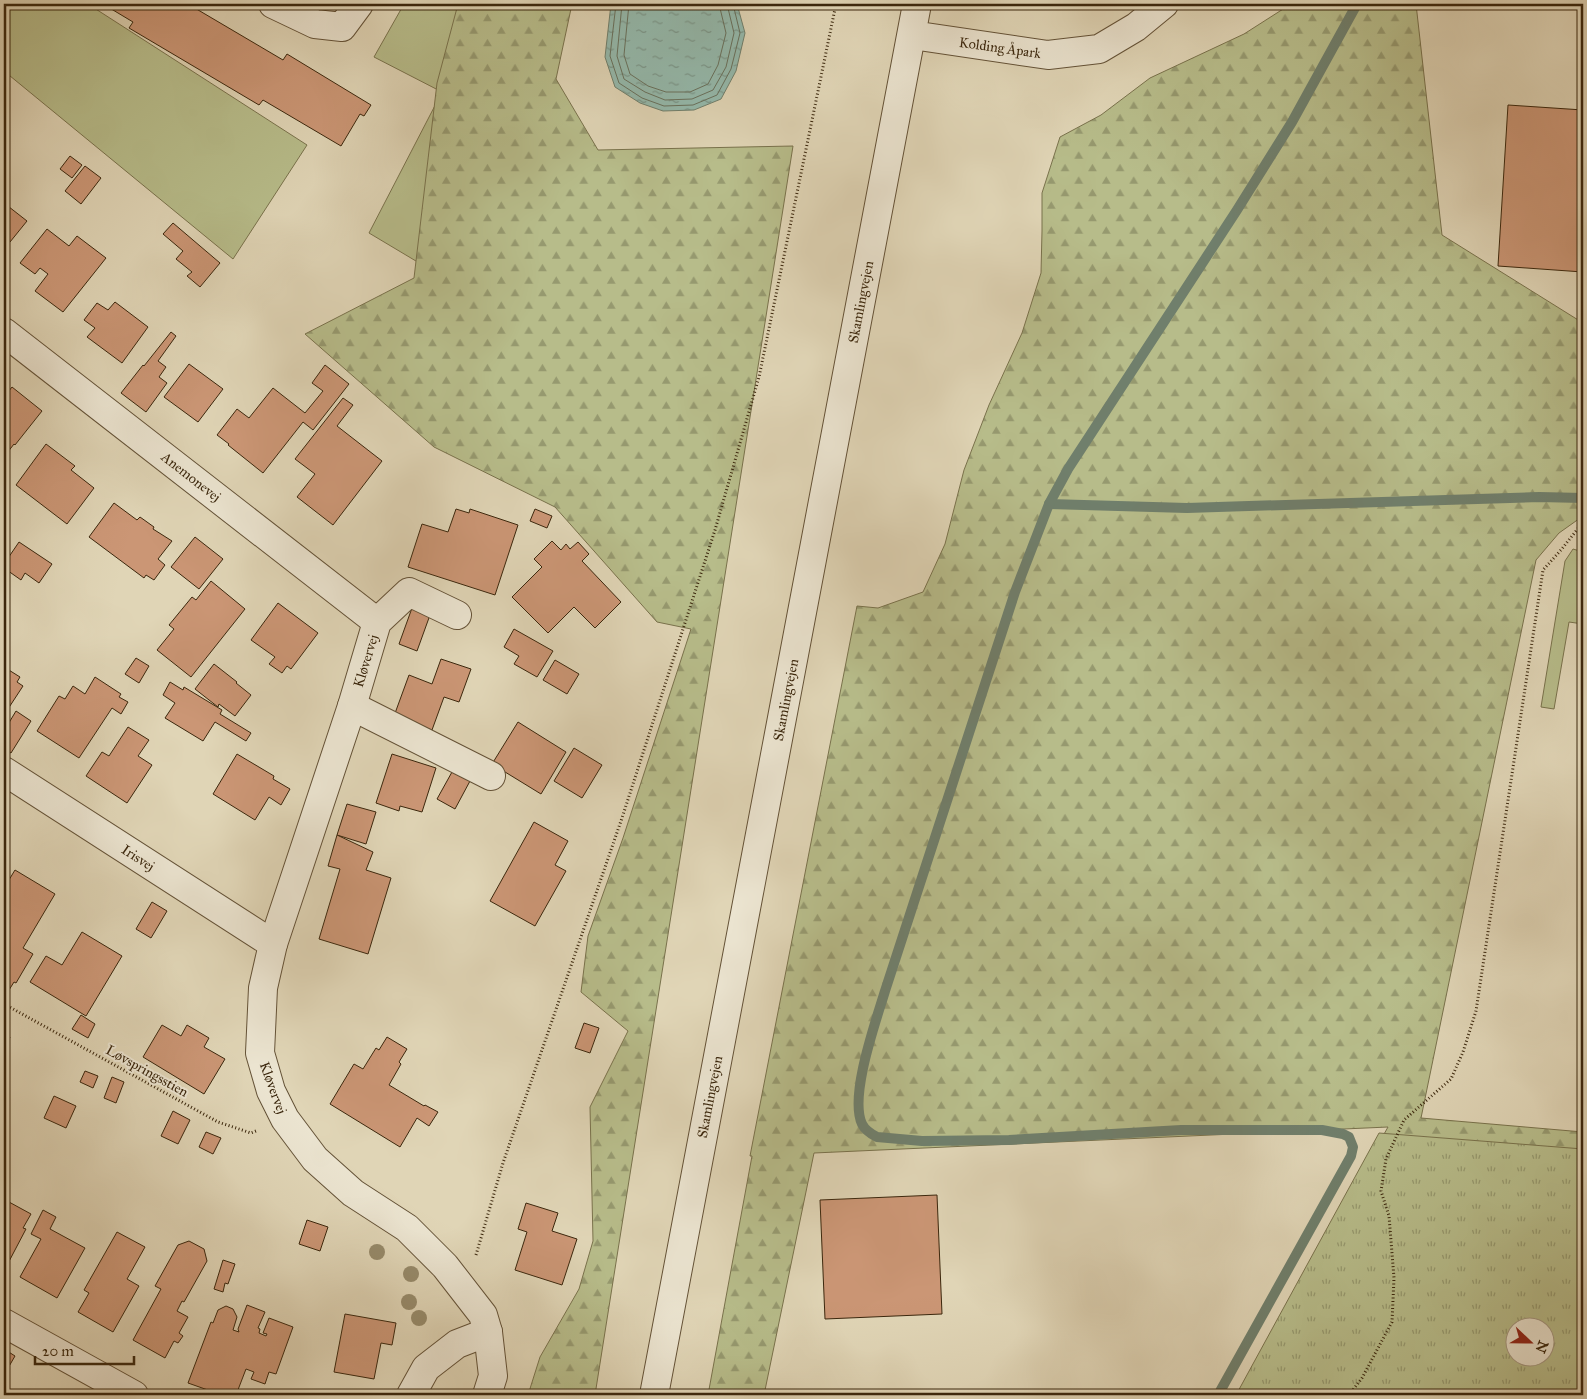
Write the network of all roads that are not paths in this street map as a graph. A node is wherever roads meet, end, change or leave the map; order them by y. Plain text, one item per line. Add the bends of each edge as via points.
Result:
1 (273, 4) edge
2 (359, 4) edge
3 (917, 4) edge
4 (1164, 4) edge
5 (912, 35) junction
6 (4, 332) edge
7 (457, 615) dead end
8 (377, 622) junction
9 (352, 706) junction
10 (4, 772) edge
11 (491, 776) dead end
12 (273, 944) junction
13 (4, 1323) edge
14 (488, 1332) junction
15 (134, 1395) edge
16 (411, 1395) edge
17 (487, 1395) edge
18 (654, 1395) edge

1 - 2 street via 315,24 342,27
3 - 5 street, Skamlingvejen
4 - 5 street, Kolding Åpark via 1136,27 1099,49 1048,55
5 - 18 street, Skamlingvejen
6 - 8 street, Anemonevej
7 - 8 street, Kløvervej via 409,592
8 - 9 street, Kløvervej
9 - 11 street, Kløvervej
9 - 12 street, Kløvervej
10 - 12 street, Irisvej
12 - 14 street, Kløvervej via 262,988 260,1053 271,1091 285,1120 315,1159 353,1193 407,1228 445,1266 484,1314
13 - 15 street
14 - 16 street via 457,1344 426,1368
14 - 17 street, Kløvervej via 493,1376

